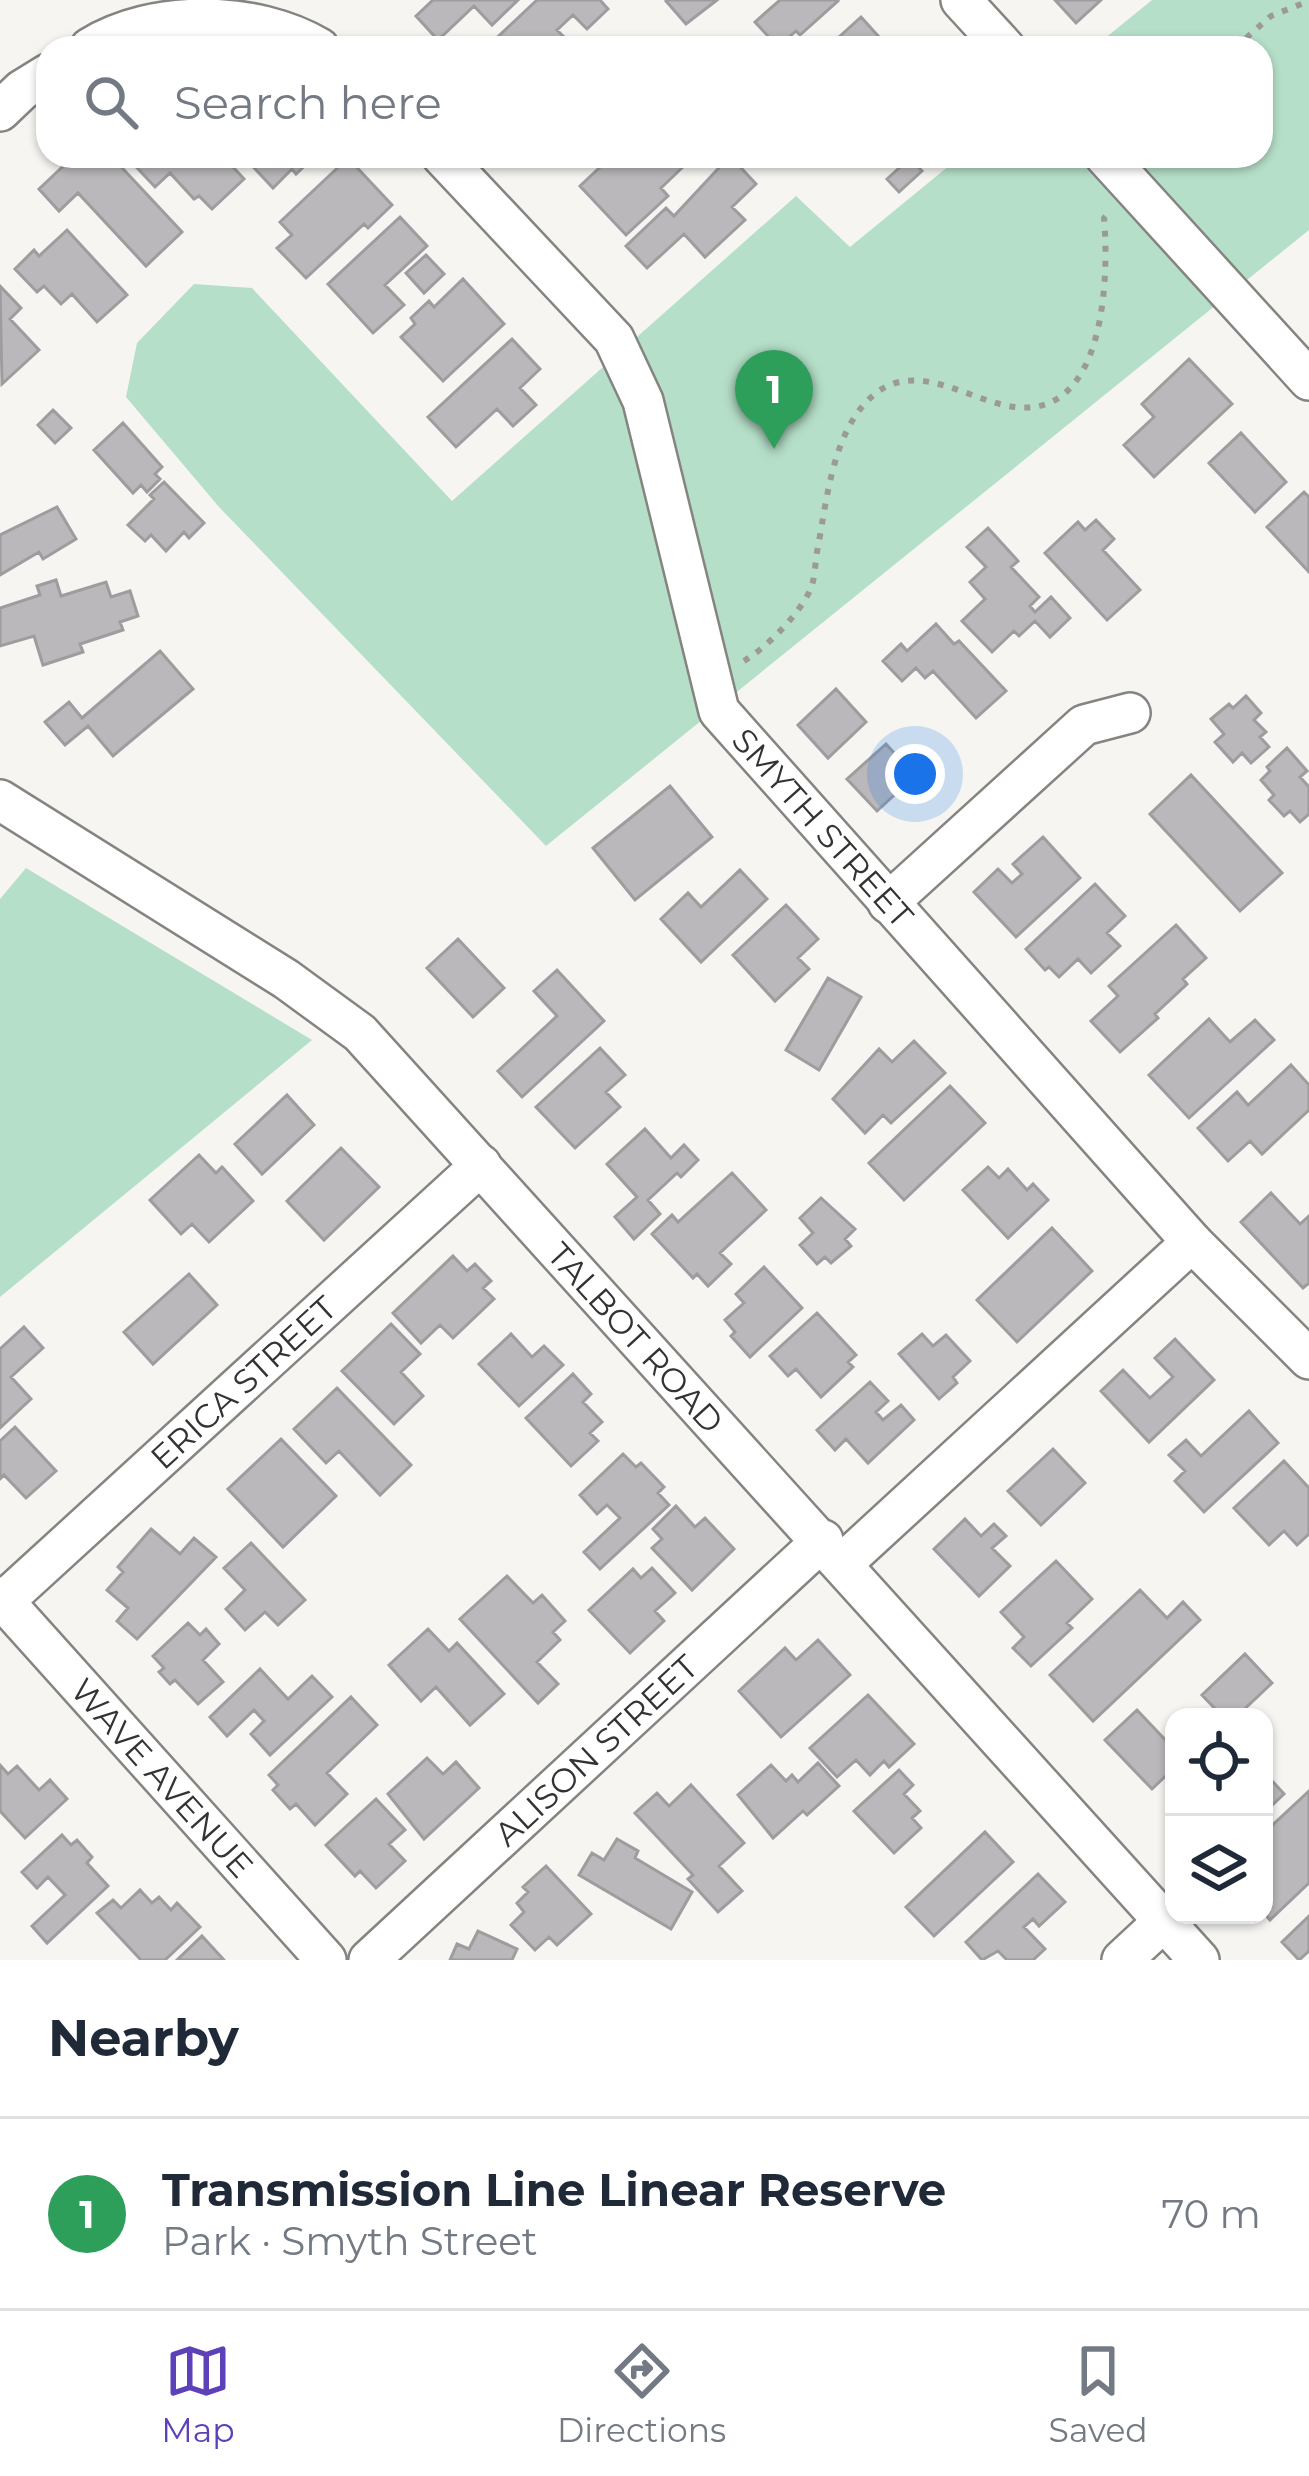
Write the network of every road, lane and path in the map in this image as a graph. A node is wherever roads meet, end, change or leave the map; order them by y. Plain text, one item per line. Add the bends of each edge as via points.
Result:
1 (961, 0) edge
2 (1309, 1) edge
3 (113, 36) edge
4 (299, 36) edge
5 (994, 36) edge
6 (1248, 36) edge
7 (36, 83) edge
8 (0, 111) edge
9 (453, 168) edge
10 (1116, 168) edge
11 (1134, 188) junction
12 (1309, 380) edge
13 (714, 680) junction
14 (1130, 713) dead end
15 (0, 800) edge
16 (888, 903) junction
17 (481, 1165) junction
18 (1192, 1242) junction
19 (1309, 1359) edge
20 (833, 1551) junction
21 (2, 1599) edge
22 (1164, 1922) junction
23 (329, 1960) edge
24 (360, 1960) edge
25 (370, 1960) edge
26 (1122, 1960) edge
27 (1199, 1960) edge

1 - 5 street
2 - 6 path
3 - 4 street via 154,21 206,19
7 - 8 street
9 - 13 street, SMYTH STREET via 614,339 644,401
10 - 11 street
11 - 12 street
11 - 13 path via 1104,218 1108,267 1097,336 1077,380 1032,408 904,380 880,390 858,410 834,466 810,590 766,647
13 - 16 street, SMYTH STREET via 719,711
14 - 16 street via 1084,725
15 - 17 street, TALBOT ROAD via 360,1033
16 - 18 street, SMYTH STREET
17 - 20 street, TALBOT ROAD
17 - 21 street, ERICA STREET
18 - 19 street, SMYTH STREET
18 - 20 street, ALISON STREET
20 - 22 street, TALBOT ROAD
20 - 25 street, ALISON STREET
21 - 23 street, WAVE AVENUE
22 - 26 street
22 - 27 street, TALBOT ROAD
23 - 24 street

